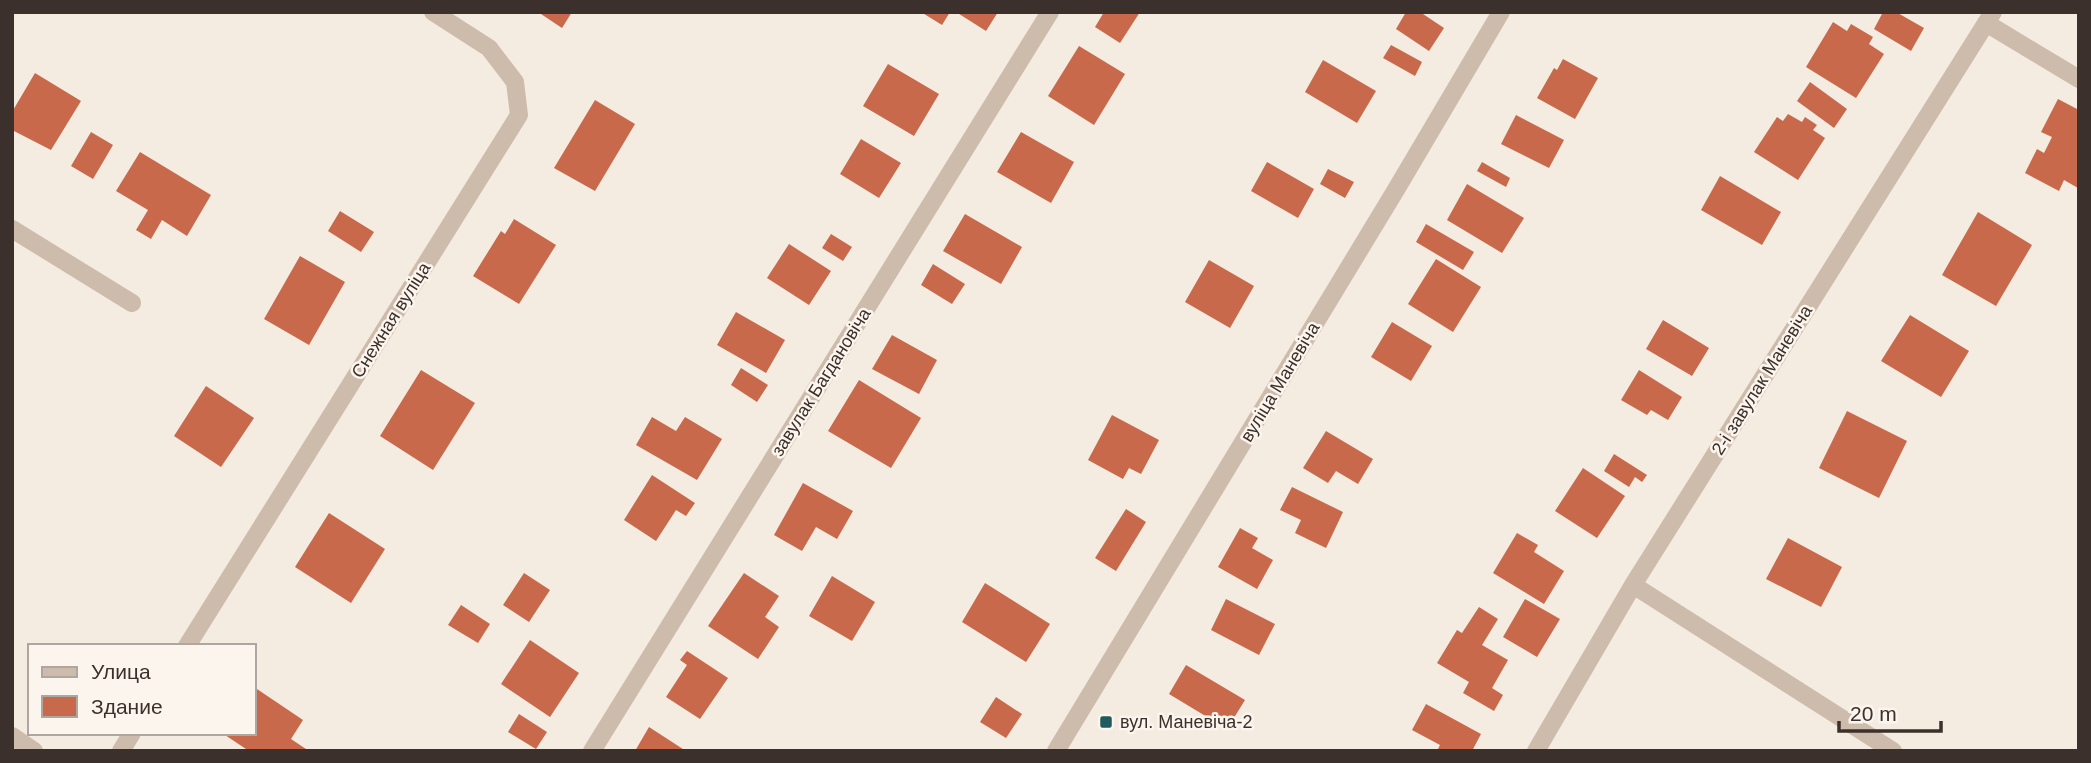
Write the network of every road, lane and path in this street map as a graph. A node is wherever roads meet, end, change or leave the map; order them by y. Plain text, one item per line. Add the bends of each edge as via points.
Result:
1 (433, 12) edge
2 (1051, 12) edge
3 (1501, 12) edge
4 (1989, 18) edge
5 (2079, 79) edge
6 (12, 229) edge
7 (132, 303) dead end
8 (1633, 585) junction
9 (188, 644) edge
10 (131, 735) edge
11 (12, 736) edge
12 (34, 751) edge
13 (121, 751) edge
14 (592, 751) edge
15 (1056, 751) edge
16 (1536, 751) edge
17 (1893, 751) edge

1 - 9 street, Снежная вуліца via 489,48 515,82 519,115
2 - 14 street, завулак Багдановіча
3 - 15 street, вуліца Маневіча
4 - 5 street
4 - 8 street, 2-і завулак Маневіча
6 - 7 street
8 - 16 street, 2-і завулак Маневіча
8 - 17 street
10 - 13 street
11 - 12 street

